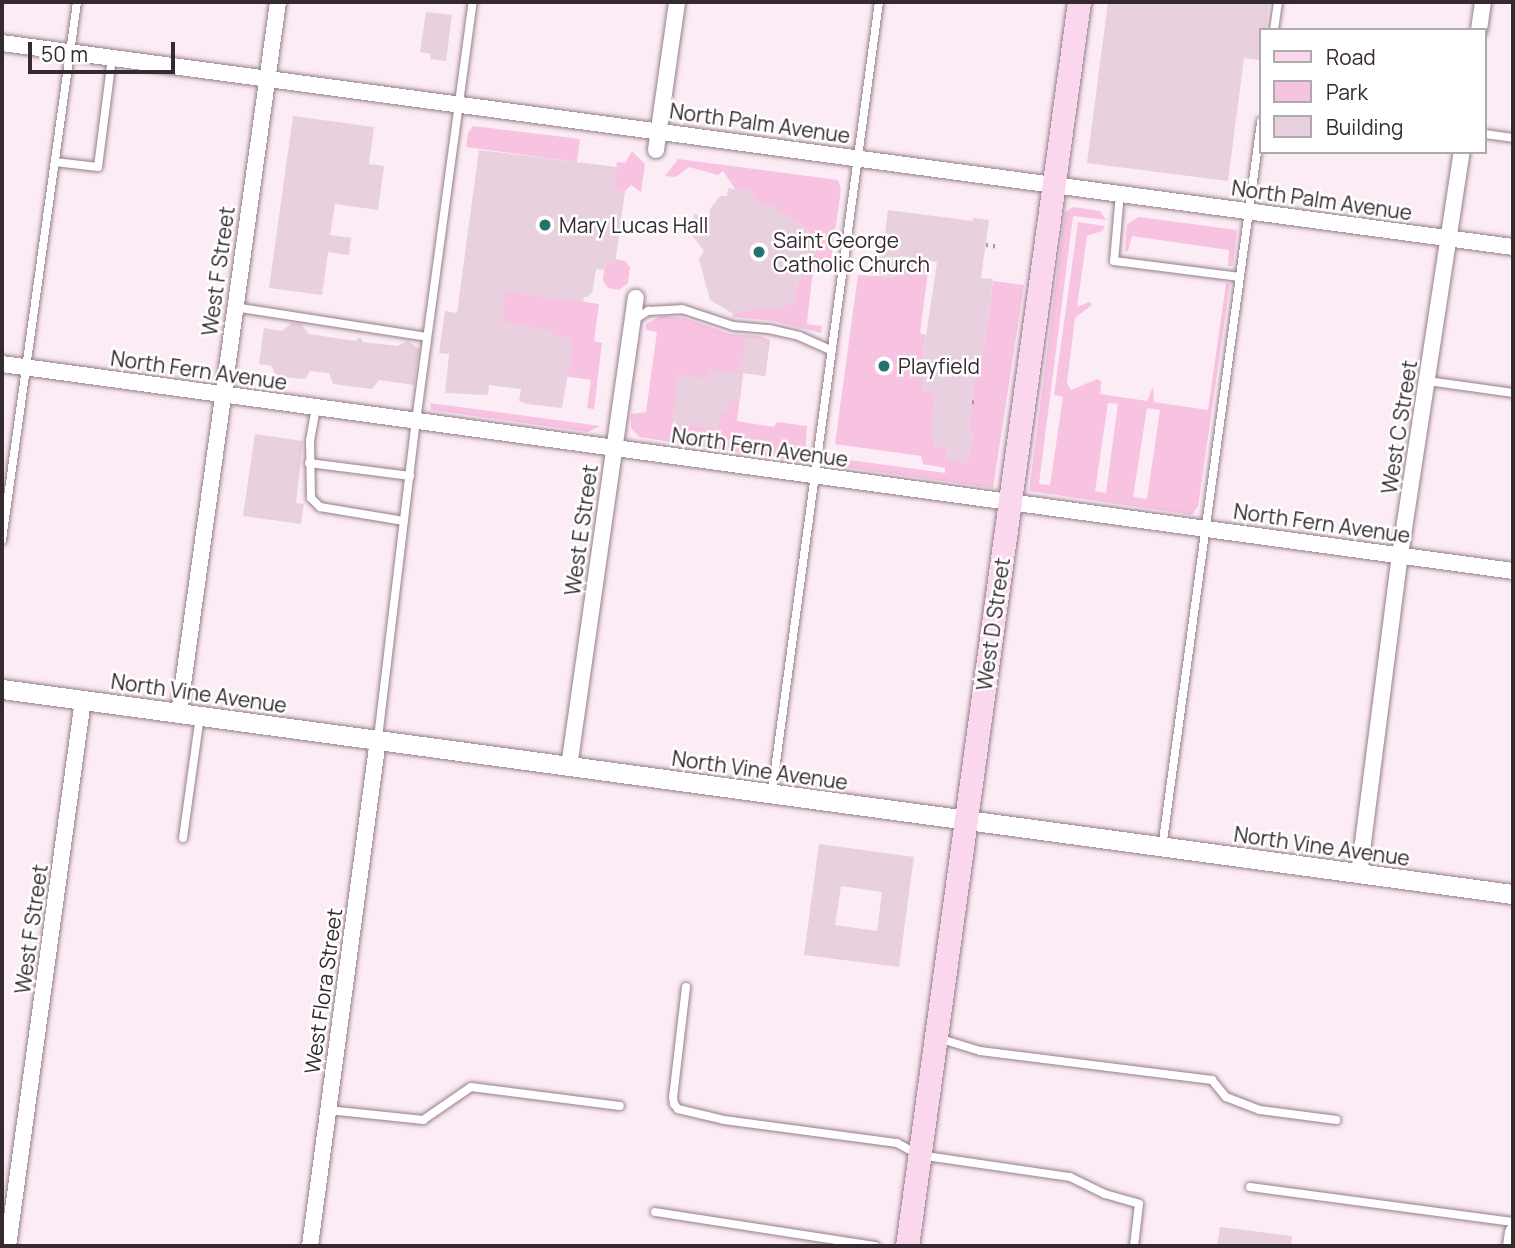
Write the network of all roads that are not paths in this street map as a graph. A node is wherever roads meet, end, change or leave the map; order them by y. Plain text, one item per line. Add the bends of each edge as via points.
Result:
1 (77, 2) edge
2 (278, 2) edge
3 (472, 2) edge
4 (677, 2) edge
5 (879, 2) edge
6 (1079, 2) edge
7 (1278, 2) edge
8 (1483, 2) edge
9 (1274, 28) edge
10 (1479, 28) edge
11 (2, 43) edge
12 (70, 52) junction
13 (112, 58) junction
14 (267, 79) junction
15 (458, 104) junction
16 (1260, 129) edge
17 (659, 131) junction
18 (1487, 134) edge
19 (1513, 138) edge
20 (656, 150) dead end
21 (1462, 154) edge
22 (859, 158) junction
23 (55, 162) junction
24 (1054, 184) junction
25 (1120, 193) junction
26 (1249, 211) junction
27 (1450, 239) junction
28 (1513, 247) edge
29 (1240, 277) junction
30 (636, 298) dead end
31 (234, 307) junction
32 (633, 320) junction
33 (427, 337) junction
34 (831, 350) junction
35 (2, 364) edge
36 (27, 368) junction
37 (1428, 380) junction
38 (1513, 393) edge
39 (221, 394) junction
40 (316, 407) junction
41 (416, 421) junction
42 (614, 448) junction
43 (309, 463) junction
44 (813, 475) junction
45 (410, 476) junction
46 (1010, 502) junction
47 (404, 521) junction
48 (1207, 529) junction
49 (2, 540) edge
50 (1401, 555) junction
51 (1513, 571) edge
52 (2, 689) edge
53 (83, 700) junction
54 (179, 713) junction
55 (200, 716) junction
56 (378, 740) junction
57 (569, 767) junction
58 (772, 795) junction
59 (965, 821) junction
60 (183, 838) dead end
61 (1162, 848) junction
62 (1359, 874) junction
63 (1513, 894) edge
64 (686, 986) dead end
65 (936, 1037) junction
66 (620, 1106) dead end
67 (328, 1110) junction
68 (1336, 1120) dead end
69 (919, 1155) junction
70 (1250, 1187) dead end
71 (655, 1212) dead end
72 (1513, 1222) edge
73 (8, 1246) edge
74 (310, 1246) edge
75 (875, 1246) edge
76 (907, 1246) edge
77 (1134, 1246) edge

1 - 12 lane
2 - 14 street, West F Street
3 - 15 lane
4 - 17 street
5 - 22 lane
6 - 24 main road, West D Street
7 - 9 lane
8 - 10 street
11 - 12 street, North Palm Avenue
12 - 13 street, North Palm Avenue
12 - 23 lane
13 - 14 street, North Palm Avenue
13 - 23 lane via 98,167
14 - 15 street, North Palm Avenue
14 - 31 street, West F Street
15 - 17 street, North Palm Avenue
15 - 33 lane
16 - 26 lane
17 - 20 street
17 - 22 street, North Palm Avenue
18 - 19 lane
21 - 27 street, West C Street
22 - 24 street, North Palm Avenue
22 - 34 lane
23 - 36 lane
24 - 25 street, North Palm Avenue
24 - 46 main road, West D Street
25 - 26 street, North Palm Avenue
25 - 29 lane via 1114,261
26 - 27 street, North Palm Avenue
26 - 29 lane
27 - 28 street, North Palm Avenue
27 - 37 street, West C Street
29 - 48 lane
30 - 32 street, West E Street
31 - 33 lane
31 - 39 street, West F Street
32 - 34 lane via 648,311 682,309 733,326 799,336
32 - 42 street, West E Street
33 - 41 lane
34 - 44 lane
35 - 36 street, North Fern Avenue
36 - 39 street, North Fern Avenue
36 - 49 lane
37 - 38 lane
37 - 50 street, West C Street
39 - 40 street, North Fern Avenue
39 - 54 street, West F Street
40 - 41 street, North Fern Avenue
40 - 43 lane
41 - 42 street, North Fern Avenue
41 - 45 lane
42 - 44 street, North Fern Avenue
42 - 57 street, West E Street
43 - 45 lane
43 - 47 lane via 311,498 320,508
44 - 46 street, North Fern Avenue
44 - 58 lane
45 - 47 lane
46 - 48 street, North Fern Avenue
46 - 59 main road, West D Street
47 - 56 lane
48 - 50 street, North Fern Avenue
48 - 61 lane
50 - 51 street, North Fern Avenue
50 - 62 street, West C Street
52 - 53 street, North Vine Avenue
53 - 54 street, North Vine Avenue
53 - 73 street, West F Street
54 - 55 street, North Vine Avenue
55 - 56 street, North Vine Avenue
55 - 60 lane
56 - 57 street, North Vine Avenue
56 - 67 street, West Flora Street
57 - 58 street, North Vine Avenue
58 - 59 street, North Vine Avenue
59 - 61 street, North Vine Avenue
59 - 65 main road, West D Street
61 - 62 street, North Vine Avenue
62 - 63 street, North Vine Avenue
64 - 69 lane via 674,1097 678,1109 724,1120 897,1143
65 - 68 lane via 980,1051 1212,1080 1226,1097 1260,1110
65 - 69 main road, West D Street
66 - 67 lane via 471,1087 423,1120
67 - 74 street, West Flora Street
69 - 76 main road, West D Street
69 - 77 lane via 1070,1177 1139,1204
70 - 72 lane
71 - 75 lane

